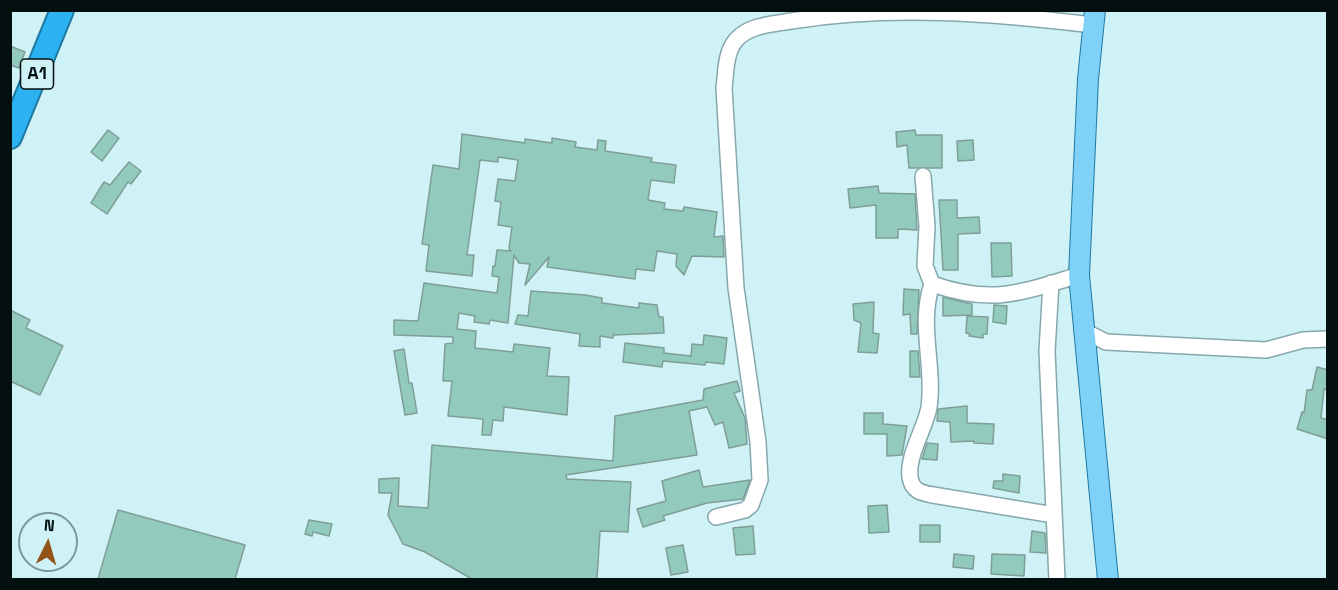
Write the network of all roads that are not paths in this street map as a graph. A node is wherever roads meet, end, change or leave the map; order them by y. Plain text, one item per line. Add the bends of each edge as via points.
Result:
1 (62, 10) edge
2 (1094, 18) edge
3 (10, 137) edge
4 (923, 176) dead end
5 (1079, 275) junction
6 (1051, 283) junction
7 (932, 284) junction
8 (1082, 330) junction
9 (1328, 339) edge
10 (1054, 514) junction
11 (716, 517) dead end
12 (1057, 579) edge
13 (1108, 579) edge

1 - 3 highway, A1
2 - 5 main road
2 - 11 street via 908,11 821,16 757,27 737,39 728,56 724,88 736,288 760,480 752,505
4 - 7 street via 925,266
5 - 6 street
5 - 8 main road
6 - 7 street via 1014,295 991,297 960,294
6 - 10 street via 1047,351
7 - 10 street via 926,302 932,381 928,417 921,426 910,465 913,487 925,494
8 - 9 street via 1106,342 1266,350 1303,340
8 - 13 main road
10 - 12 street

